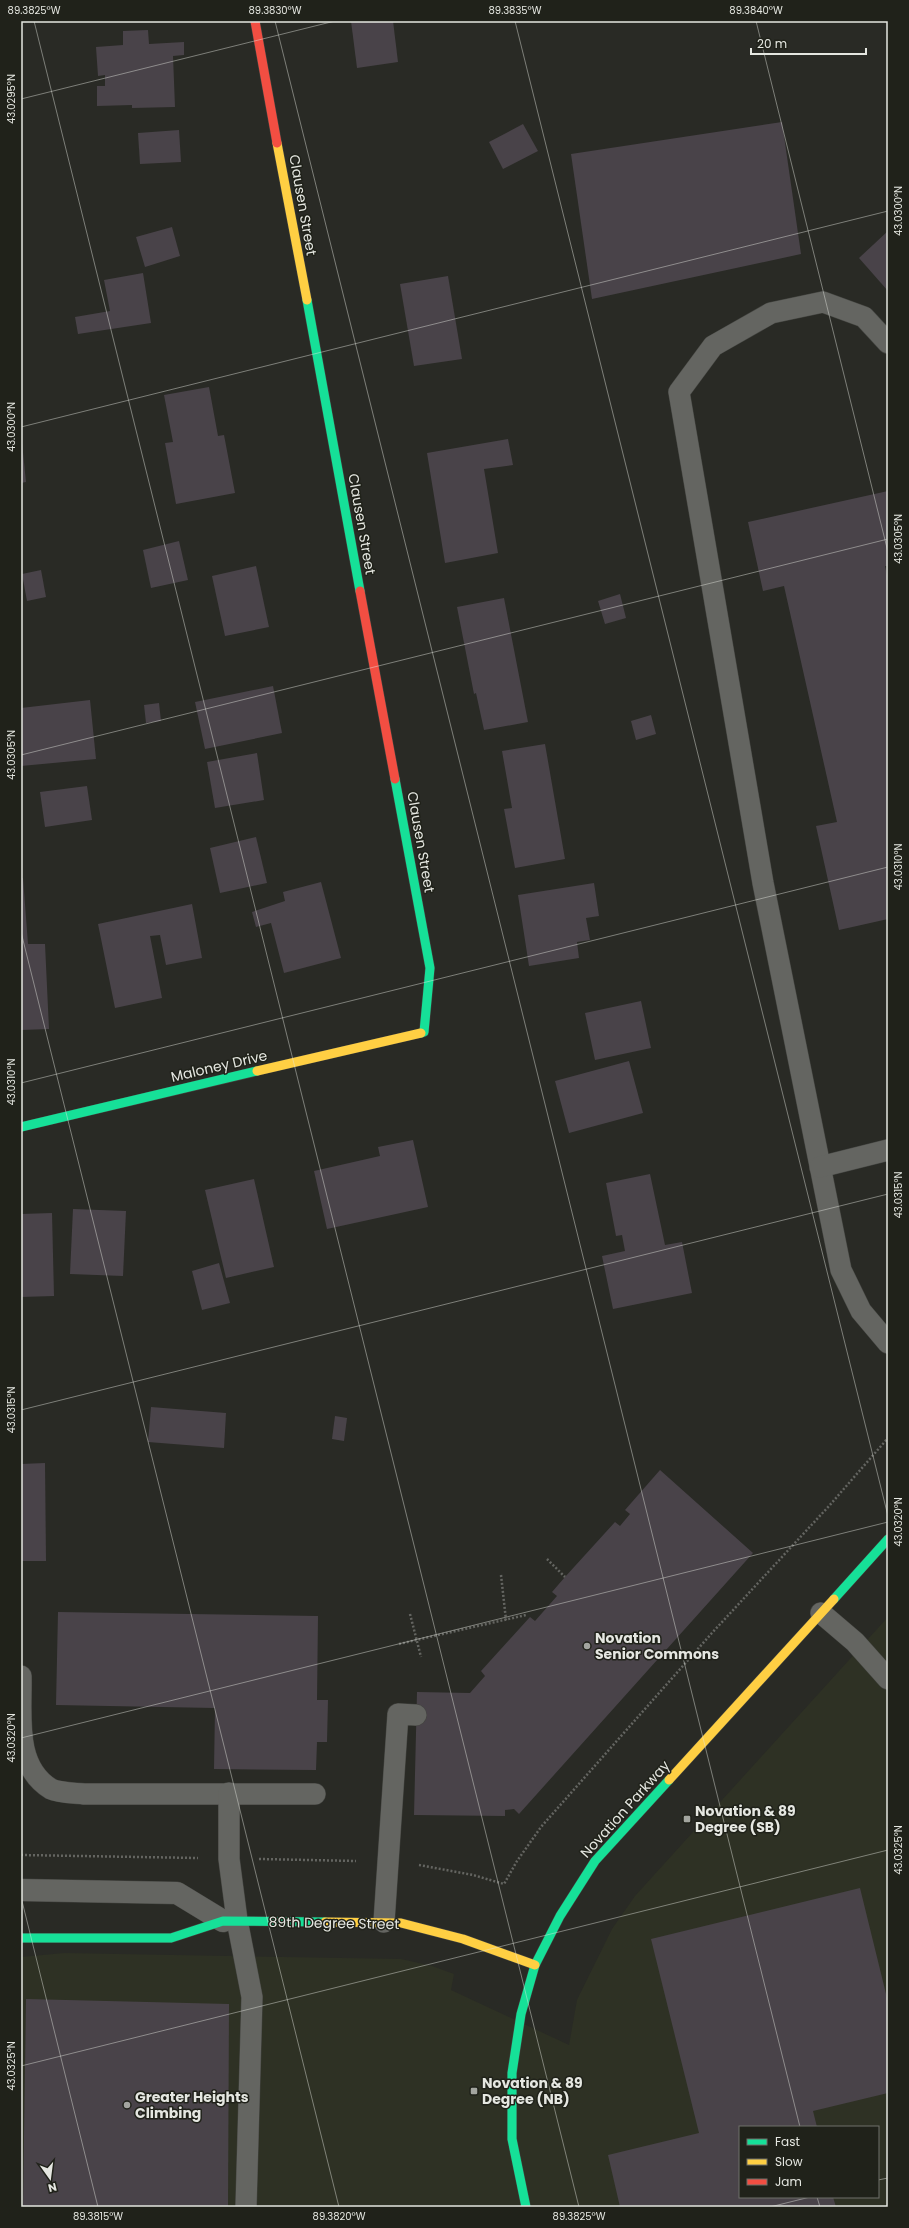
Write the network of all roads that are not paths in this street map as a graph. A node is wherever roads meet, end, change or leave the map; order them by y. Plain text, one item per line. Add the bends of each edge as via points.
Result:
1 (255, 21) edge
2 (888, 343) edge
3 (424, 1032) joint
4 (21, 1127) edge
5 (888, 1150) edge
6 (820, 1167) junction
7 (888, 1343) edge
8 (888, 1539) edge
9 (821, 1613) junction
10 (21, 1676) edge
11 (888, 1679) edge
12 (416, 1715) dead end
13 (229, 1793) junction
14 (315, 1794) dead end
15 (21, 1890) edge
16 (230, 1920) junction
17 (384, 1922) junction
18 (21, 1938) edge
19 (535, 1965) junction
20 (246, 2207) edge
21 (526, 2207) edge

1 - 3 street, Clausen Street via 430,968
2 - 6 lane via 864,317 823,302 771,313 713,346 679,392 763,883
3 - 4 street, Maloney Drive
5 - 6 lane
6 - 7 lane via 841,1270 861,1311
8 - 9 street, Novation Parkway
9 - 11 lane via 855,1642
9 - 19 street, Novation Parkway via 595,1861 560,1916
10 - 13 lane via 22,1741 27,1761 33,1772 52,1790 84,1794
12 - 17 lane via 398,1714
13 - 14 lane
13 - 16 lane
15 - 16 street via 177,1893
16 - 17 street, 89th Degree Street
16 - 18 street, 89th Degree Street via 171,1938
16 - 20 lane via 252,1996
17 - 19 street, 89th Degree Street via 401,1923 463,1939
19 - 21 street, Novation Parkway via 521,2014 512,2073 512,2139

